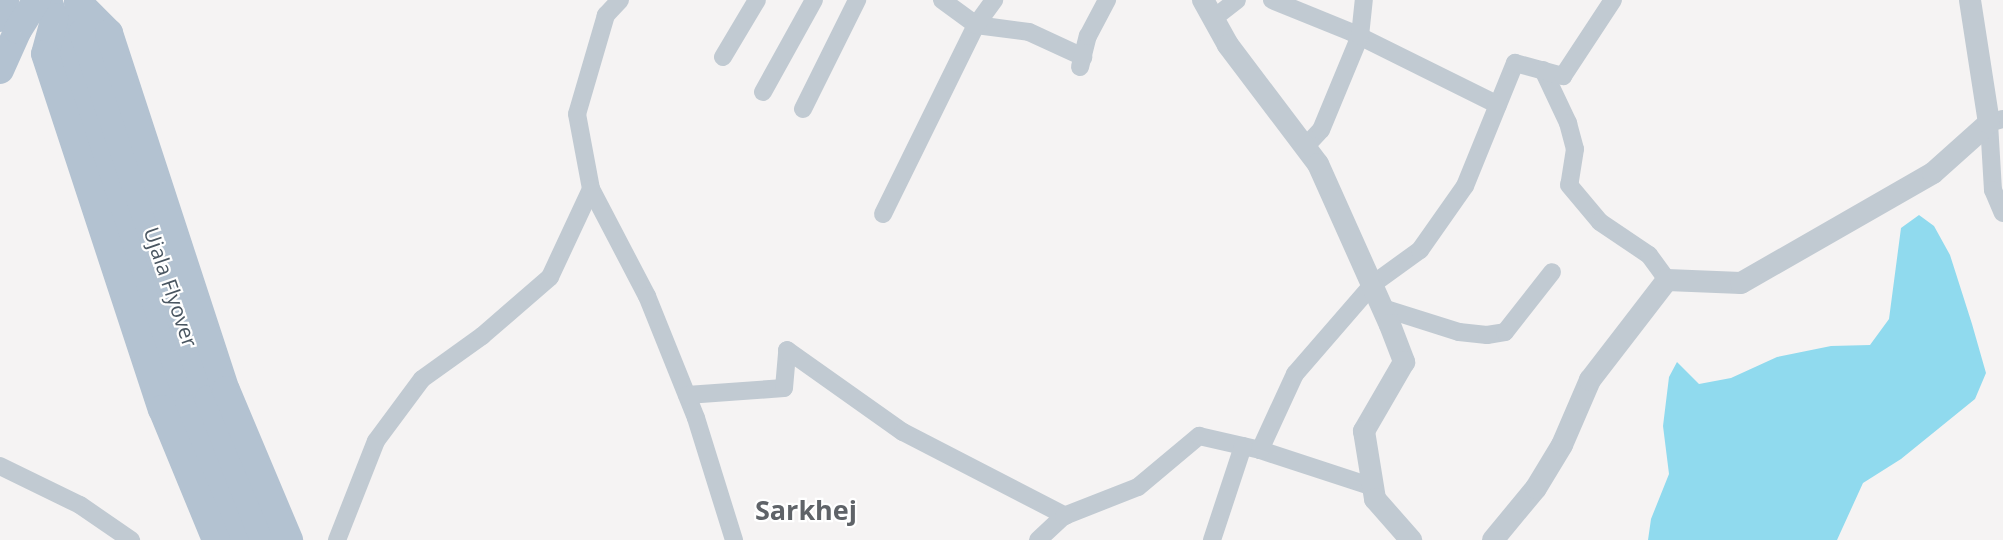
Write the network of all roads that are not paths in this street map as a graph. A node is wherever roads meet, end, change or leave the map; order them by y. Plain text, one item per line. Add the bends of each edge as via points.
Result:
1 (620, 0) edge
2 (757, 0) edge
3 (814, 0) edge
4 (857, 0) edge
5 (942, 0) edge
6 (994, 0) edge
7 (1107, 0) edge
8 (1237, 0) edge
9 (1272, 0) edge
10 (1364, 0) edge
11 (1613, 0) edge
12 (1970, 0) edge
13 (59, 4) edge
14 (1208, 9) edge
15 (976, 25) junction
16 (1360, 36) junction
17 (74, 38) junction
18 (723, 57) dead end
19 (0, 70) edge
20 (1543, 70) junction
21 (763, 92) dead end
22 (1498, 105) junction
23 (803, 109) dead end
24 (1996, 121) edge
25 (1305, 147) junction
26 (1997, 167) edge
27 (591, 189) junction
28 (2003, 213) edge
29 (883, 214) dead end
30 (1552, 272) dead end
31 (1667, 280) junction
32 (1373, 284) junction
33 (1383, 308) junction
34 (687, 395) junction
35 (1252, 448) junction
36 (0, 466) edge
37 (1373, 487) junction
38 (1066, 516) junction
39 (131, 540) edge
40 (216, 540) edge
41 (239, 540) edge
42 (264, 540) edge
43 (288, 540) edge
44 (337, 540) edge
45 (734, 540) edge
46 (1038, 540) edge
47 (1212, 540) edge
48 (1412, 540) edge
49 (1493, 540) edge

1 - 27 street via 606,15 577,114
2 - 18 street
3 - 21 street
4 - 23 street
5 - 15 street
6 - 15 street
7 - 15 street via 1088,36 1082,63 1029,32
8 - 14 street
9 - 16 street
10 - 16 street
11 - 20 street via 1563,76
12 - 24 street
13 - 17 main road
13 - 19 main road
13 - 40 main road via 45,54 162,409
13 - 43 main road via 109,33 226,390
14 - 25 street via 1228,45
15 - 29 street
16 - 22 street
16 - 25 street via 1321,130
17 - 41 main road, Ujala Flyover via 187,409
17 - 42 main road, Ujala Flyover
20 - 22 street via 1515,63
20 - 31 street via 1568,123 1575,149 1569,185 1600,222 1649,255
22 - 32 street via 1466,186 1420,250
24 - 26 street
24 - 31 street via 1933,173 1741,283
25 - 32 street via 1318,164
26 - 28 street via 1993,190
27 - 34 street via 647,296
27 - 44 street via 550,276 482,336 422,379 376,441
30 - 33 street via 1505,332 1459,332
31 - 49 street via 1590,380 1562,445 1536,488
32 - 33 street
32 - 35 street via 1295,374
33 - 37 street via 1404,362 1364,431
34 - 38 street via 784,388 787,350 903,432
34 - 45 street
35 - 37 street
35 - 38 street via 1199,436 1138,487
35 - 47 street
36 - 39 street via 80,505
37 - 48 street via 1375,499
38 - 46 street

